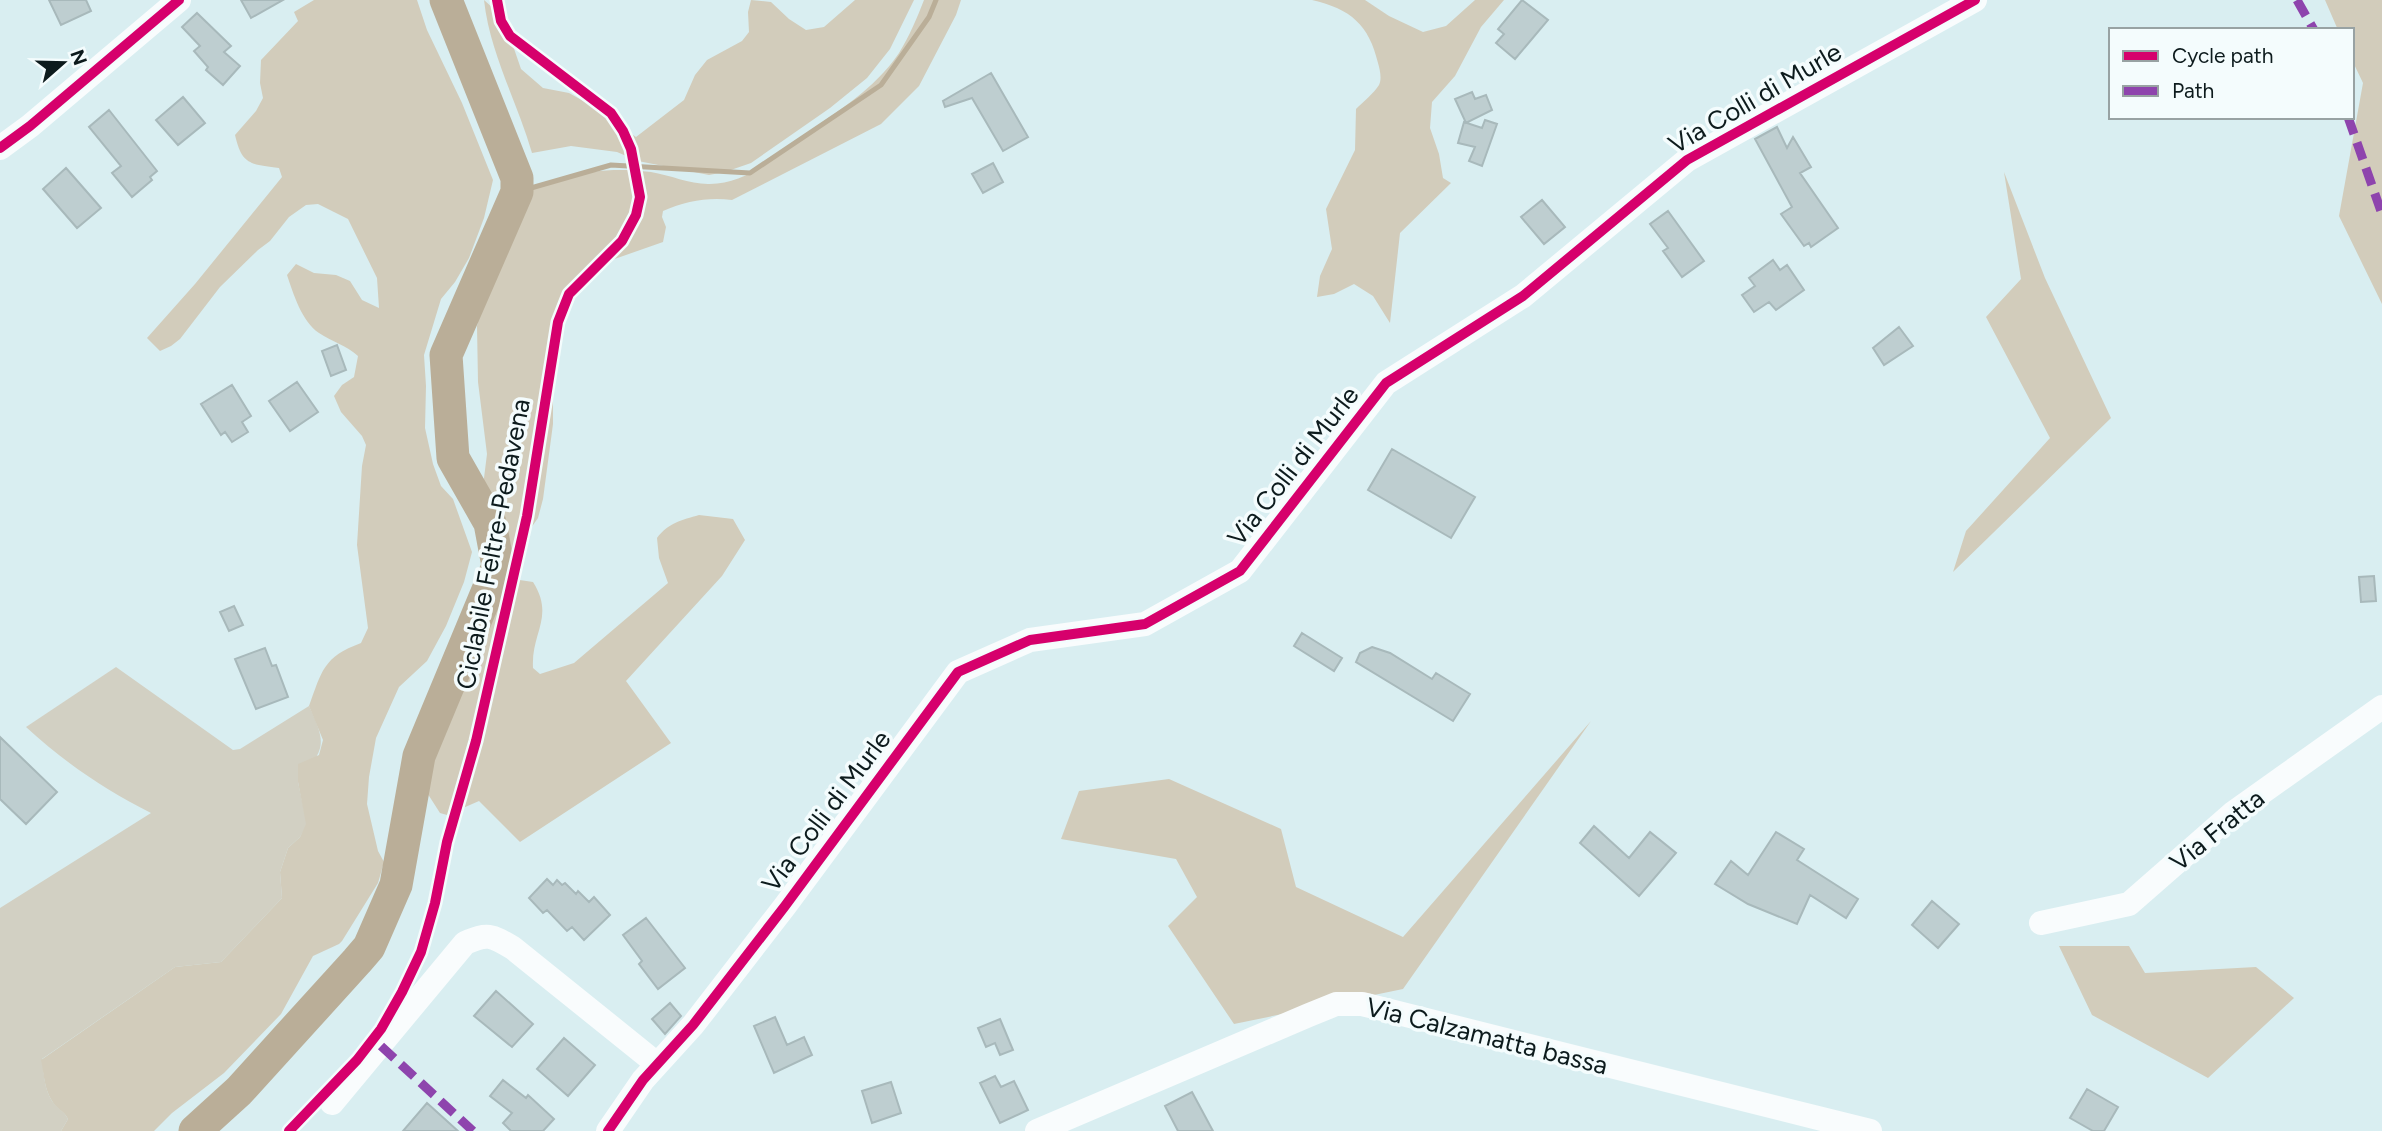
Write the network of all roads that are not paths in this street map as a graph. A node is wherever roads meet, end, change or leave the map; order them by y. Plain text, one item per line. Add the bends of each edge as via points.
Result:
1 (179, 0) edge
2 (1976, 0) edge
3 (0, 148) edge
4 (2382, 707) edge
5 (2041, 923) dead end
6 (657, 1065) junction
7 (332, 1103) dead end
8 (608, 1131) edge
9 (1037, 1131) edge
10 (1870, 1131) edge

1 - 3 street
2 - 6 street, Via Colli di Murle via 1687,160 1523,296 1386,383 1240,571 1146,624 1030,640 958,671 776,917
4 - 5 street, Via Fratta via 2233,813 2129,904
6 - 7 street via 513,948 483,935 465,943
6 - 8 street, Via Colli di Murle
9 - 10 street, Via Calzamatta bassa via 1309,1014 1336,1004 1362,1004

